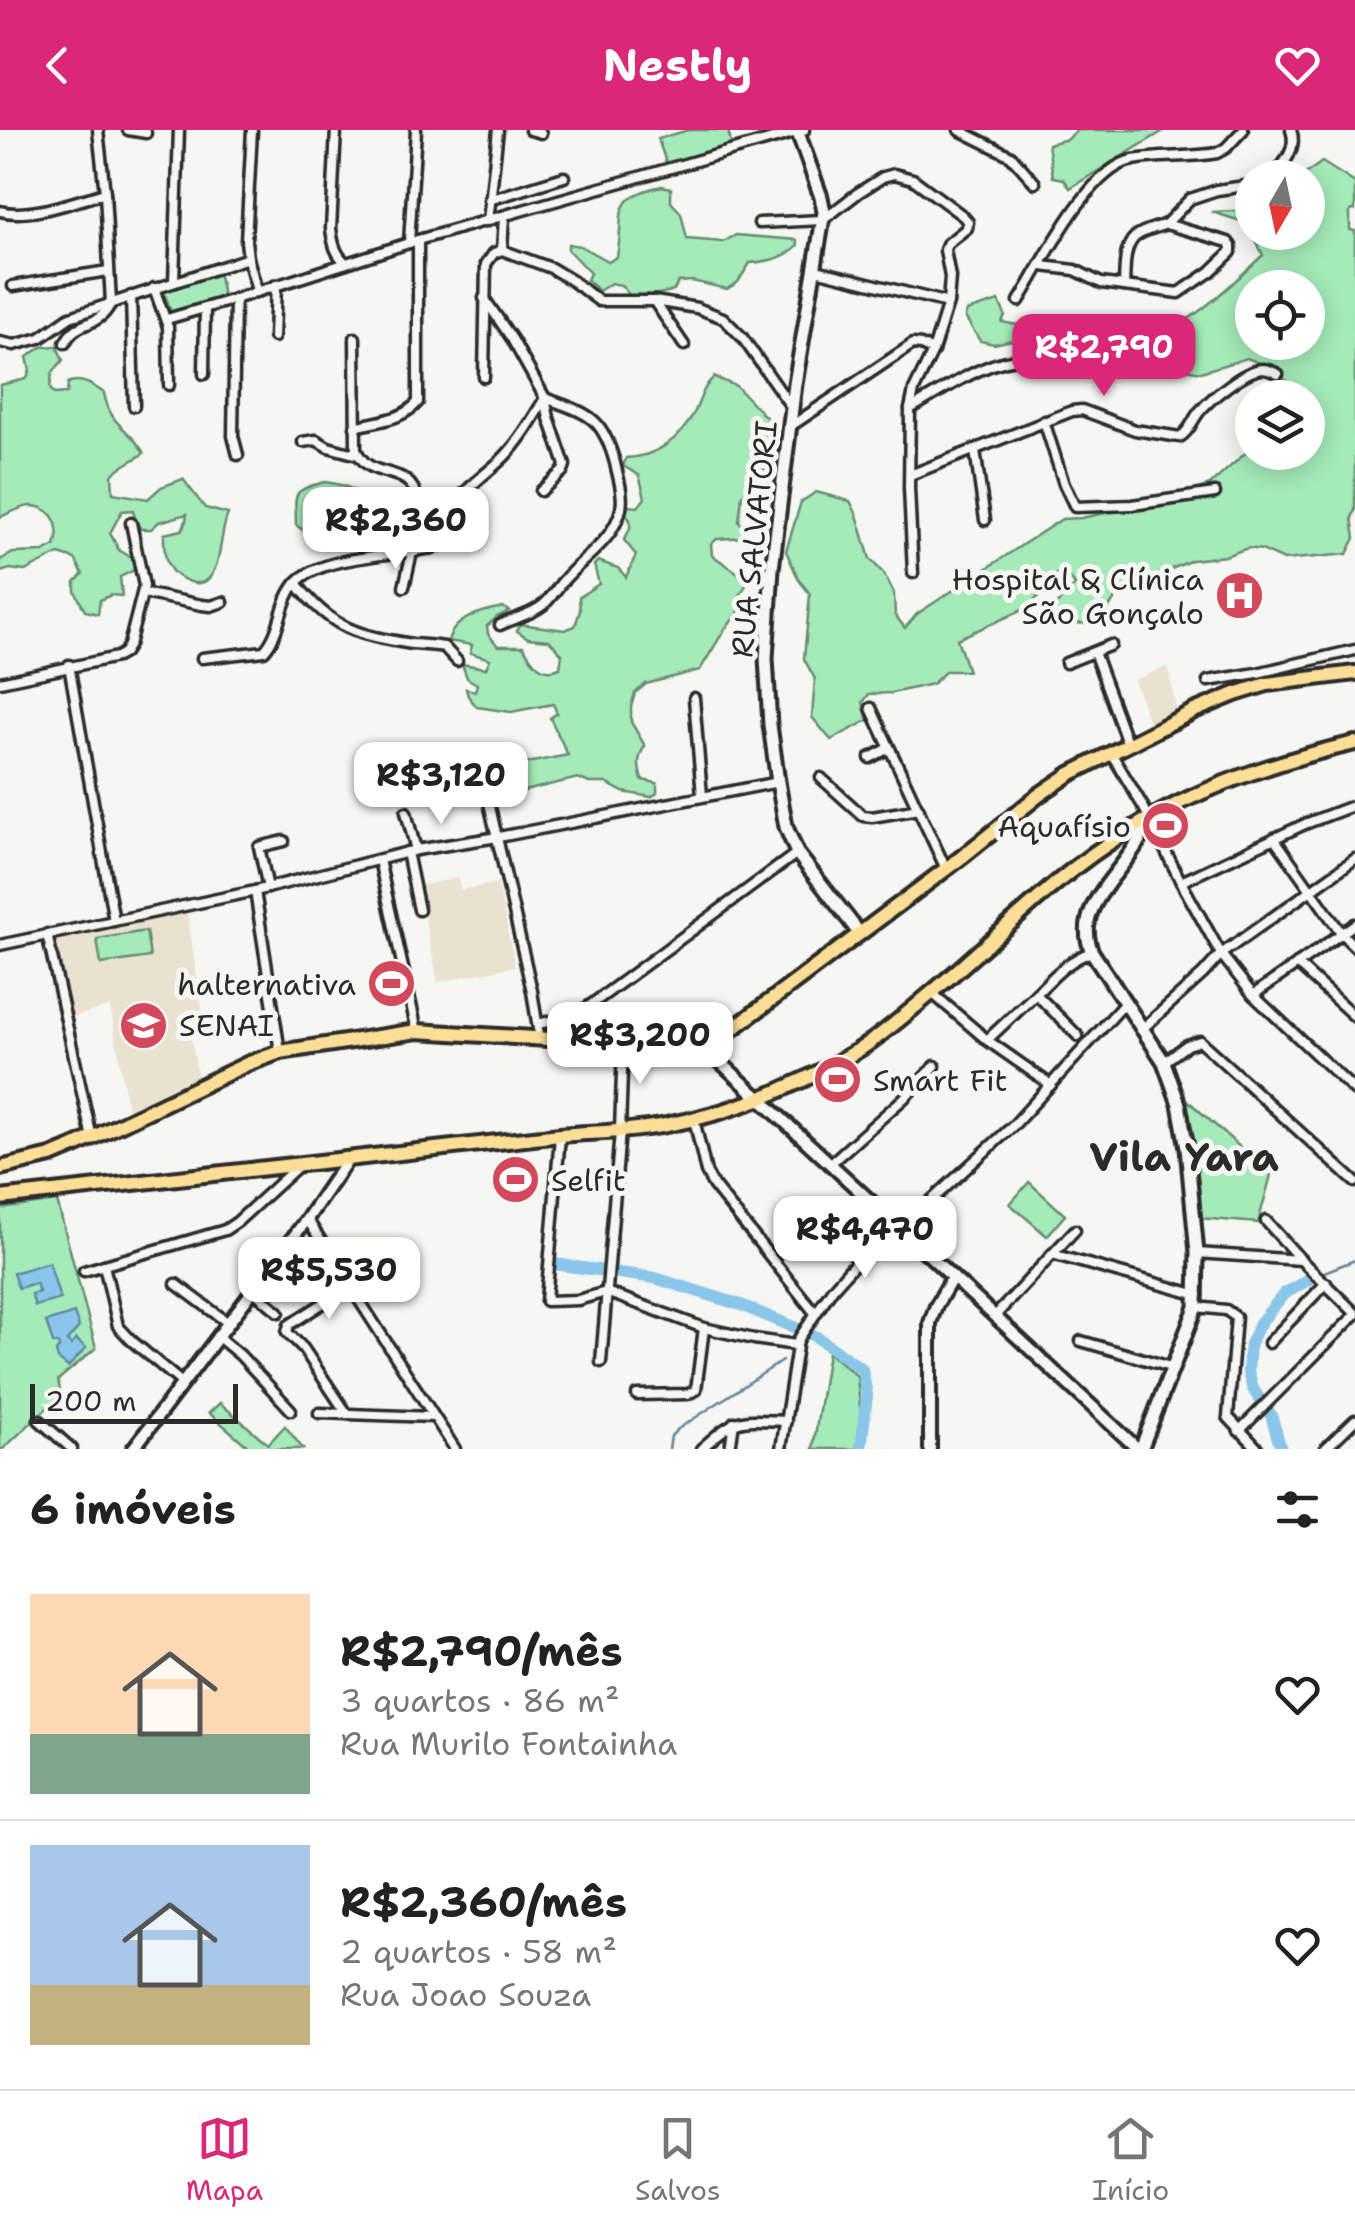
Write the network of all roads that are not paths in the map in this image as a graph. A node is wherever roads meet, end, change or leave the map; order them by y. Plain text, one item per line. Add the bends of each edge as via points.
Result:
1 (98, 130) edge
2 (128, 130) edge
3 (179, 130) edge
4 (252, 130) edge
5 (336, 130) edge
6 (416, 130) edge
7 (498, 130) edge
8 (530, 130) edge
9 (960, 130) edge
10 (987, 130) edge
11 (1243, 130) edge
12 (1292, 130) edge
13 (800, 131) edge
14 (146, 133) dead end
15 (541, 133) dead end
16 (975, 137) junction
17 (1284, 160) edge
18 (564, 177) dead end
19 (1035, 184) dead end
20 (1235, 187) edge
21 (105, 194) junction
22 (489, 200) junction
23 (0, 211) edge
24 (504, 217) junction
25 (823, 220) junction
26 (488, 221) junction
27 (759, 224) dead end
28 (1166, 224) junction
29 (414, 241) junction
30 (502, 250) junction
31 (248, 258) junction
32 (346, 264) junction
33 (1042, 266) junction
34 (816, 270) junction
35 (108, 271) junction
36 (174, 282) junction
37 (276, 285) junction
38 (13, 286) dead end
39 (1124, 286) junction
40 (154, 288) junction
41 (257, 291) junction
42 (130, 296) junction
43 (484, 298) junction
44 (235, 299) junction
45 (1020, 301) dead end
46 (654, 302) junction
47 (948, 303) junction
48 (110, 304) junction
49 (205, 308) junction
50 (167, 318) junction
51 (274, 337) dead end
52 (354, 338) dead end
53 (0, 342) edge
54 (64, 343) dead end
55 (684, 345) dead end
56 (933, 351) junction
57 (1028, 358) dead end
58 (204, 374) dead end
59 (1278, 374) dead end
60 (484, 376) dead end
61 (169, 385) dead end
62 (545, 398) junction
63 (134, 406) dead end
64 (792, 408) junction
65 (910, 408) junction
66 (1044, 421) junction
67 (791, 426) junction
68 (356, 427) junction
69 (303, 442) dead end
70 (975, 450) junction
71 (358, 455) junction
72 (238, 456) dead end
73 (910, 476) junction
74 (540, 490) dead end
75 (1215, 494) dead end
76 (985, 520) dead end
77 (131, 523) dead end
78 (413, 552) junction
79 (912, 573) dead end
80 (296, 583) junction
81 (404, 588) dead end
82 (143, 593) junction
83 (223, 602) dead end
84 (500, 624) dead end
85 (1111, 646) dead end
86 (1355, 650) edge
87 (1094, 652) junction
88 (202, 658) dead end
89 (457, 662) dead end
90 (1066, 663) dead end
91 (69, 665) junction
92 (1290, 666) junction
93 (1355, 673) edge
94 (1208, 680) dead end
95 (1294, 680) junction
96 (0, 682) edge
97 (694, 698) dead end
98 (870, 708) dead end
99 (1355, 743) edge
100 (1128, 744) junction
101 (889, 748) junction
102 (1111, 753) junction
103 (870, 758) dead end
104 (482, 772) dead end
105 (821, 778) dead end
106 (778, 782) junction
107 (702, 796) junction
108 (1355, 805) edge
109 (918, 810) junction
110 (406, 812) dead end
111 (1148, 819) junction
112 (496, 837) junction
113 (1274, 838) junction
114 (284, 841) dead end
115 (412, 851) junction
116 (797, 852) junction
117 (379, 860) junction
118 (1355, 860) edge
119 (946, 869) junction
120 (1181, 882) junction
121 (268, 888) junction
122 (1310, 890) junction
123 (256, 891) junction
124 (420, 910) dead end
125 (114, 921) junction
126 (1355, 924) edge
127 (47, 934) junction
128 (860, 934) junction
129 (1342, 934) junction
130 (0, 945) edge
131 (1355, 947) edge
132 (1092, 952) junction
133 (1221, 954) junction
134 (1297, 964) junction
135 (932, 993) junction
136 (1036, 994) junction
137 (1253, 995) junction
138 (1124, 1004) junction
139 (1355, 1017) edge
140 (1142, 1030) junction
141 (417, 1031) junction
142 (538, 1031) junction
143 (722, 1036) junction
144 (1078, 1036) dead end
145 (987, 1040) junction
146 (623, 1044) junction
147 (280, 1052) junction
148 (1164, 1062) junction
149 (935, 1066) dead end
150 (1051, 1084) junction
151 (1355, 1091) edge
152 (762, 1098) junction
153 (694, 1119) junction
154 (620, 1131) junction
155 (560, 1135) junction
156 (92, 1138) junction
157 (348, 1159) junction
158 (831, 1163) junction
159 (300, 1164) junction
160 (1355, 1182) edge
161 (5, 1183) edge
162 (307, 1218) junction
163 (1266, 1221) dead end
164 (897, 1225) junction
165 (1075, 1230) dead end
166 (1197, 1253) junction
167 (1052, 1254) junction
168 (1300, 1260) junction
169 (104, 1264) junction
170 (84, 1272) dead end
171 (952, 1278) junction
172 (1326, 1283) junction
173 (176, 1284) dead end
174 (350, 1286) junction
175 (252, 1290) junction
176 (606, 1292) junction
177 (1197, 1301) junction
178 (279, 1312) dead end
179 (1355, 1314) edge
180 (994, 1316) junction
181 (813, 1317) junction
182 (227, 1322) junction
183 (704, 1328) junction
184 (217, 1336) junction
185 (1081, 1340) dead end
186 (797, 1342) junction
187 (1269, 1343) dead end
188 (601, 1362) dead end
189 (1174, 1368) junction
190 (182, 1383) junction
191 (637, 1394) dead end
192 (290, 1410) dead end
193 (319, 1414) dead end
194 (347, 1414) junction
195 (434, 1417) junction
196 (39, 1420) dead end
197 (786, 1420) junction
198 (1355, 1420) edge
199 (734, 1422) junction
200 (1240, 1431) junction
201 (72, 1449) edge
202 (133, 1449) edge
203 (454, 1449) edge
204 (701, 1449) edge
205 (730, 1449) edge
206 (781, 1449) edge
207 (930, 1449) edge
208 (1140, 1449) edge
209 (1258, 1449) edge
210 (1326, 1449) edge

1 - 21 street
2 - 14 street
3 - 36 street
4 - 31 street
5 - 32 street via 330,229
6 - 29 street
7 - 22 street
8 - 15 street
9 - 16 street
10 - 16 street
11 - 33 street via 1217,152 1132,160 1102,175
12 - 17 street via 1293,146
13 - 24 street
13 - 25 main road, RUA SALVATORI
16 - 19 street via 1011,156
18 - 22 street
20 - 28 street via 1190,199
21 - 23 street via 29,212
21 - 35 street
22 - 26 street
24 - 26 street
24 - 30 street
25 - 27 street
25 - 34 main road, RUA SALVATORI
25 - 47 street via 883,177 913,180 968,222 945,250
26 - 29 street
28 - 39 street via 1131,242
28 - 39 street via 1228,242 1231,252 1180,294
29 - 32 street
29 - 68 street via 418,402 402,415
30 - 43 street via 486,264
30 - 46 street via 551,268 599,301
31 - 36 street
31 - 41 street
32 - 37 street
33 - 39 street
33 - 45 street
34 - 47 street
34 - 64 main road, RUA SALVATORI
35 - 38 street
35 - 48 street
36 - 40 street
37 - 41 street
37 - 51 street
40 - 42 street
40 - 50 street
41 - 44 street
42 - 48 street
42 - 63 street
43 - 60 street
43 - 62 street
44 - 49 street
44 - 72 street
46 - 55 street
46 - 64 street via 722,318
47 - 56 street
48 - 53 street via 70,317 40,338
48 - 54 street
49 - 50 street
49 - 58 street
50 - 61 street
52 - 68 street
56 - 65 street
56 - 67 street via 913,344
57 - 65 street via 985,368
59 - 66 street via 1262,369 1239,379 1200,410 1180,437 1135,430 1082,410
62 - 74 street via 564,465
62 - 78 street via 507,454 460,498 445,538
62 - 84 street via 574,408 606,433 620,509 604,542 546,602
64 - 67 main road, RUA SALVATORI
65 - 73 street
66 - 70 street
66 - 75 street via 1076,507
67 - 106 main road, RUA SALVATORI via 766,658
68 - 71 street
69 - 71 street
70 - 73 street
70 - 76 street
71 - 78 street via 413,487
73 - 79 street
77 - 82 street
78 - 80 street via 314,569
78 - 81 street
80 - 88 street via 264,651
80 - 89 street via 340,626 444,647
82 - 83 street via 202,605
82 - 91 street via 124,653
85 - 87 street
86 - 92 street
87 - 90 street
87 - 100 street
91 - 96 street
91 - 125 street
92 - 94 street
92 - 95 street
93 - 95 main road
95 - 100 main road via 1216,701
97 - 107 street
98 - 101 street
99 - 111 main road via 1222,782
100 - 102 main road
101 - 103 street
101 - 109 street
102 - 111 street
102 - 119 main road via 1039,795
104 - 112 street
105 - 109 street via 863,816
106 - 107 street
106 - 116 main road, RUA SALVATORI
107 - 112 street
108 - 113 street
109 - 119 street
110 - 115 street
111 - 120 street
111 - 132 main road via 1140,843 1087,920
111 - 135 main road via 1086,858
112 - 115 street
112 - 142 street
113 - 120 street
113 - 122 street
114 - 121 street via 258,847
115 - 117 street
115 - 124 street
116 - 128 main road, RUA SALVATORI
116 - 142 street via 576,1014
117 - 121 street
117 - 141 street
118 - 122 street
119 - 128 main road
120 - 133 street
121 - 123 street
122 - 129 street
122 - 133 street
123 - 125 street
123 - 147 street
125 - 127 street
126 - 129 street
127 - 130 street
127 - 156 street
128 - 143 main road
129 - 131 street
129 - 134 street
132 - 136 street via 1067,964
132 - 138 main road
133 - 137 street
133 - 140 street
134 - 137 street
134 - 139 street
135 - 145 street
135 - 152 main road via 858,1050
136 - 144 street
136 - 145 street
137 - 151 street
138 - 140 main road
138 - 150 street
140 - 148 main road
141 - 142 main road
141 - 147 main road
142 - 146 main road
143 - 146 main road via 689,1047
143 - 152 street via 715,1057
145 - 150 street
146 - 154 street
147 - 156 main road
148 - 160 street via 1200,1042
148 - 166 main road via 1187,1148
149 - 158 street
150 - 164 street
152 - 153 main road
152 - 158 street
153 - 154 main road
153 - 181 street via 713,1185
154 - 155 main road
154 - 176 street
155 - 157 main road
155 - 176 street via 546,1301
156 - 161 main road
157 - 159 main road
157 - 162 street
158 - 164 street
159 - 161 main road
159 - 169 street via 225,1230
162 - 174 street
162 - 175 street
163 - 168 street
164 - 171 street
164 - 181 street
165 - 167 street
166 - 168 street
166 - 177 main road
167 - 177 street
167 - 180 street
168 - 172 street
169 - 170 street
169 - 190 street via 123,1333
171 - 180 street
171 - 207 street via 930,1323
172 - 179 street
172 - 187 street
173 - 182 street
174 - 194 street via 287,1332
174 - 195 street
175 - 178 street
175 - 182 street
176 - 183 street
176 - 188 street
177 - 189 main road
177 - 200 street via 1236,1318 1228,1417
179 - 200 street
180 - 208 street
181 - 186 street
182 - 184 street
183 - 186 street
183 - 191 street via 696,1390
184 - 190 street
184 - 192 street
185 - 189 street
186 - 197 street
189 - 208 main road
190 - 202 street
193 - 194 street
194 - 195 street
195 - 203 street
196 - 201 street
197 - 199 street
197 - 206 street
198 - 210 street
199 - 204 street
199 - 205 street
200 - 209 street

